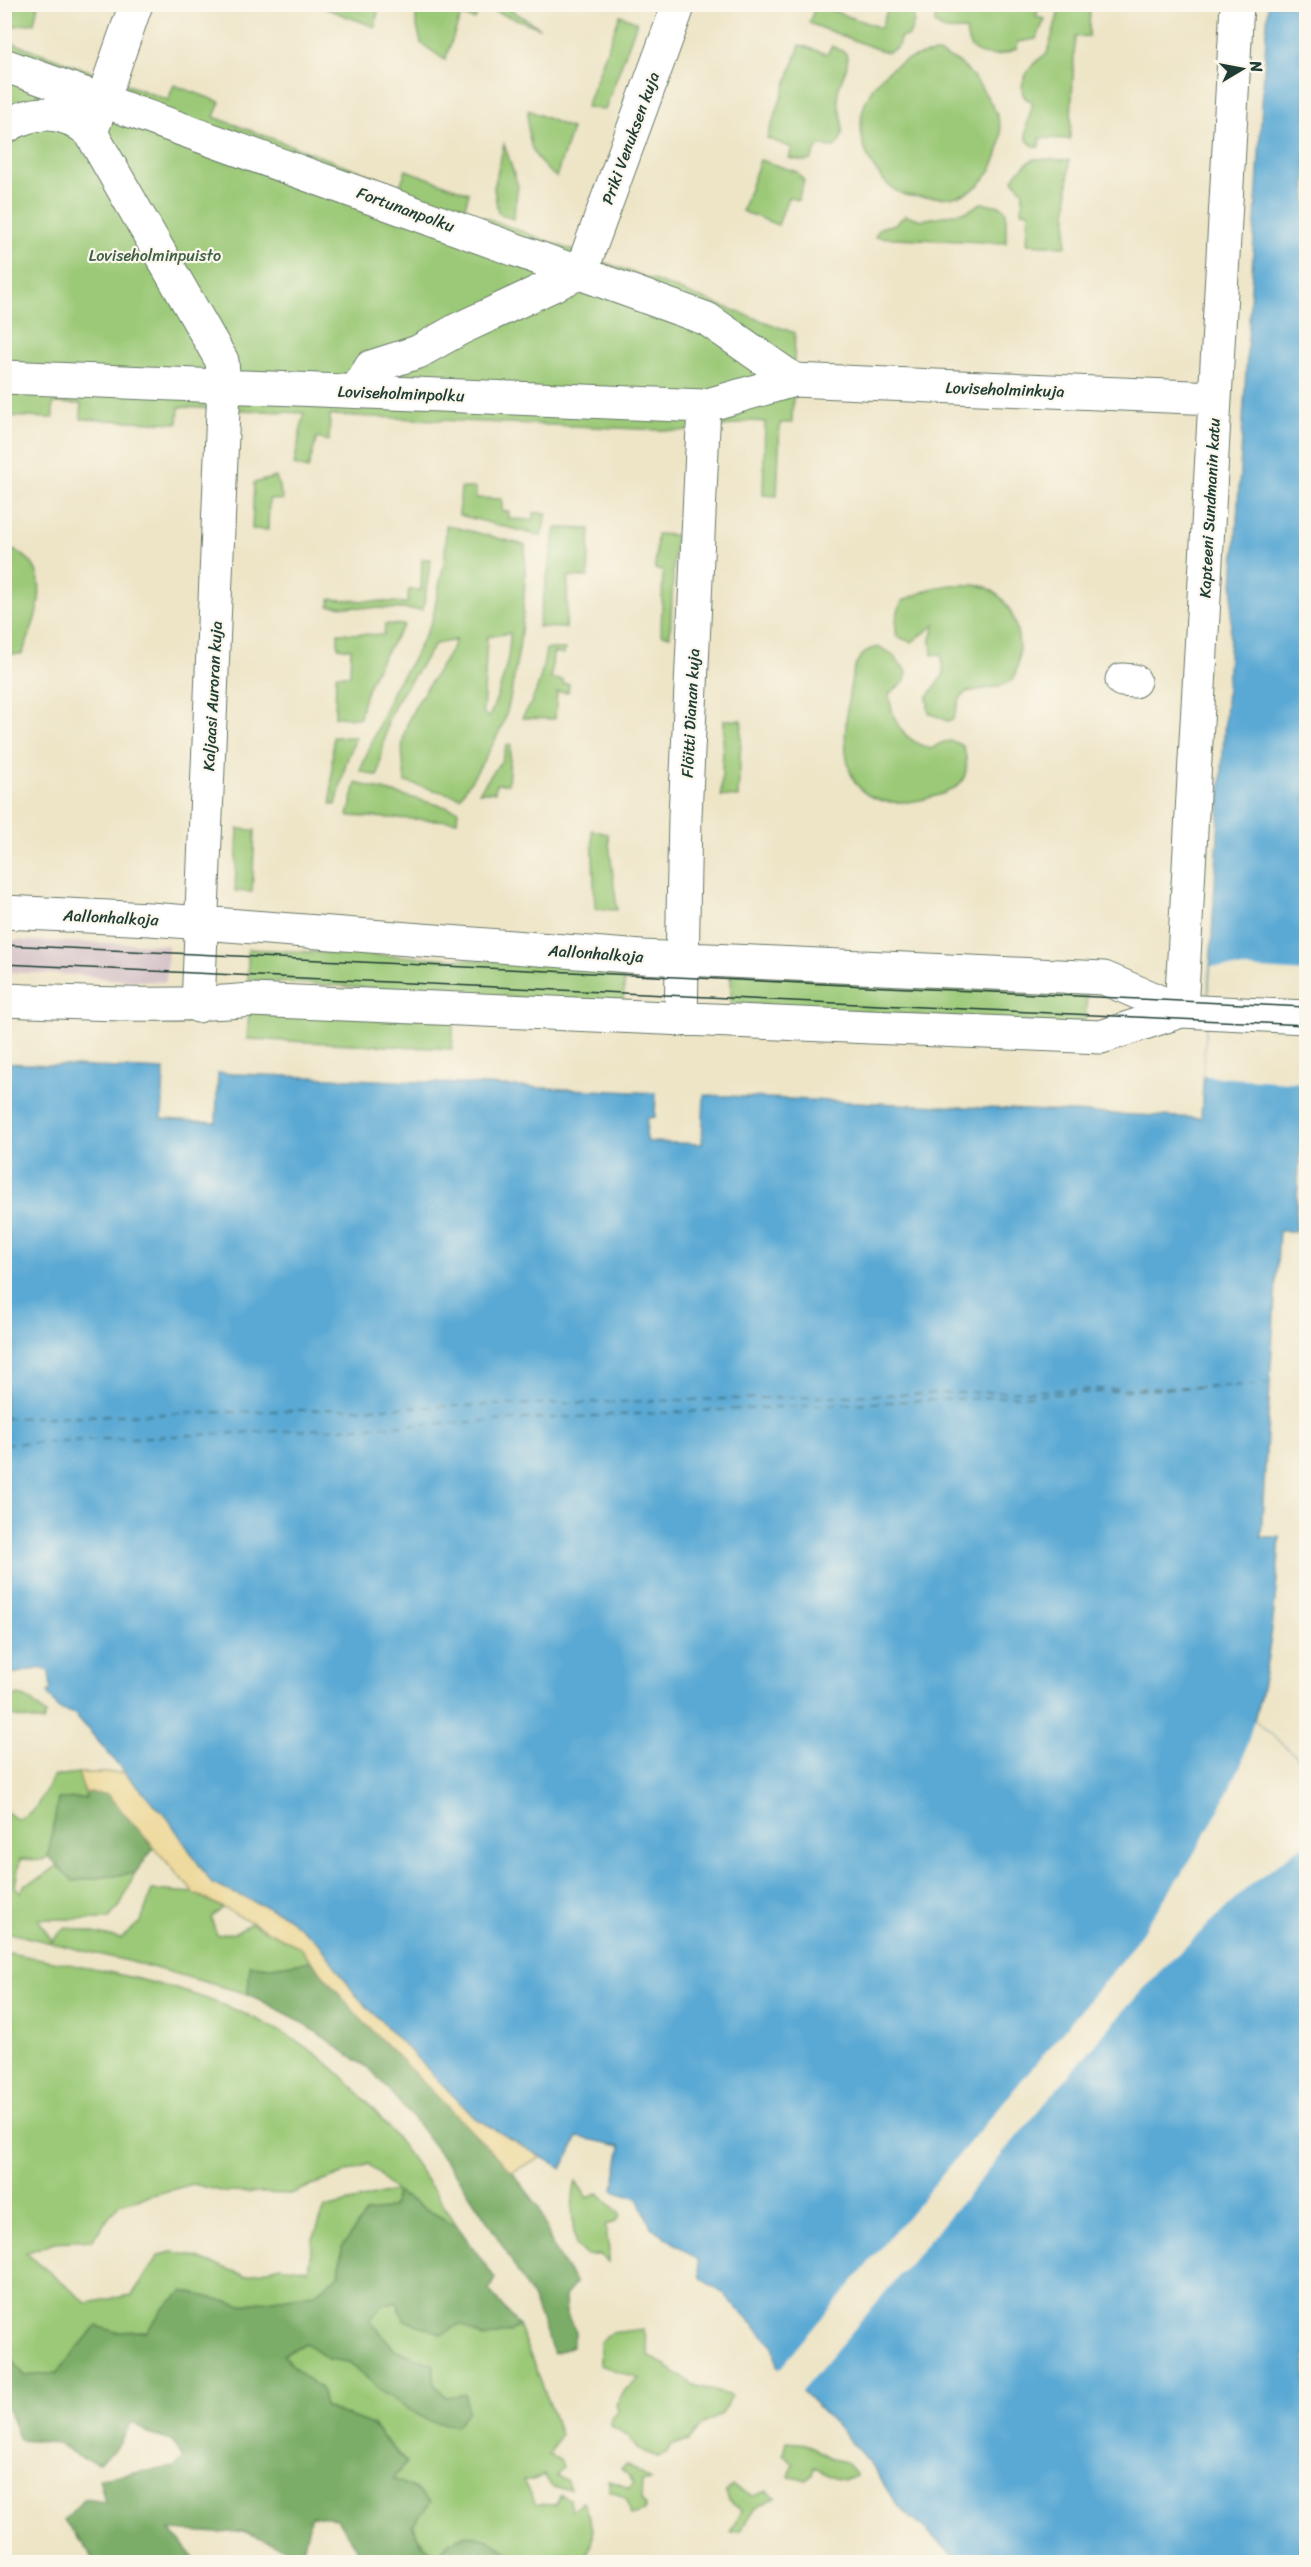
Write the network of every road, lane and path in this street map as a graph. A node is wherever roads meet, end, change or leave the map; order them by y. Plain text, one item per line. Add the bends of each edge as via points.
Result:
1 (136, 4) edge
2 (679, 4) edge
3 (1237, 4) edge
4 (4, 65) edge
5 (101, 99) junction
6 (4, 128) edge
7 (91, 133) junction
8 (587, 257) junction
9 (4, 377) edge
10 (802, 380) junction
11 (224, 386) junction
12 (356, 391) junction
13 (1215, 398) junction
14 (704, 406) junction
15 (4, 912) edge
16 (201, 923) junction
17 (683, 959) junction
18 (4, 1000) edge
19 (198, 1005) junction
20 (1195, 1011) junction
21 (1306, 1017) edge
22 (681, 1020) junction

1 - 5 street
2 - 8 street, Priki Venuksen kuja
3 - 13 street, Kapteeni Sundmanin katu
4 - 5 street, Fortunanpolku
5 - 7 street
5 - 8 street, Fortunanpolku
6 - 7 street via 33,115 51,113 69,117
7 - 11 street, Kaljaasi Auroran kuja via 222,361
8 - 10 street, Fortunanpolku via 707,319
8 - 12 street via 418,352 371,367
9 - 11 street, Loviseholminpolku
10 - 13 street, Loviseholminkuja
10 - 14 street, Loviseholminpolku
11 - 12 street, Loviseholminpolku
11 - 16 street, Kaljaasi Auroran kuja
12 - 14 street, Loviseholminpolku
13 - 20 street, Kapteeni Sundmanin katu
14 - 17 street, Flöitti Dianan kuja via 685,816
15 - 16 street, Aallonhalkoja
16 - 17 street, Aallonhalkoja
16 - 19 street, Kaljaasi Auroran kuja
17 - 20 street, Aallonhalkoja via 1104,978
17 - 22 street, Flöitti Dianan kuja
18 - 19 street, Aallonhalkoja
19 - 22 street, Aallonhalkoja via 251,1000
20 - 21 street, Aallonhalkoja
20 - 22 street, Aallonhalkoja via 1101,1037

